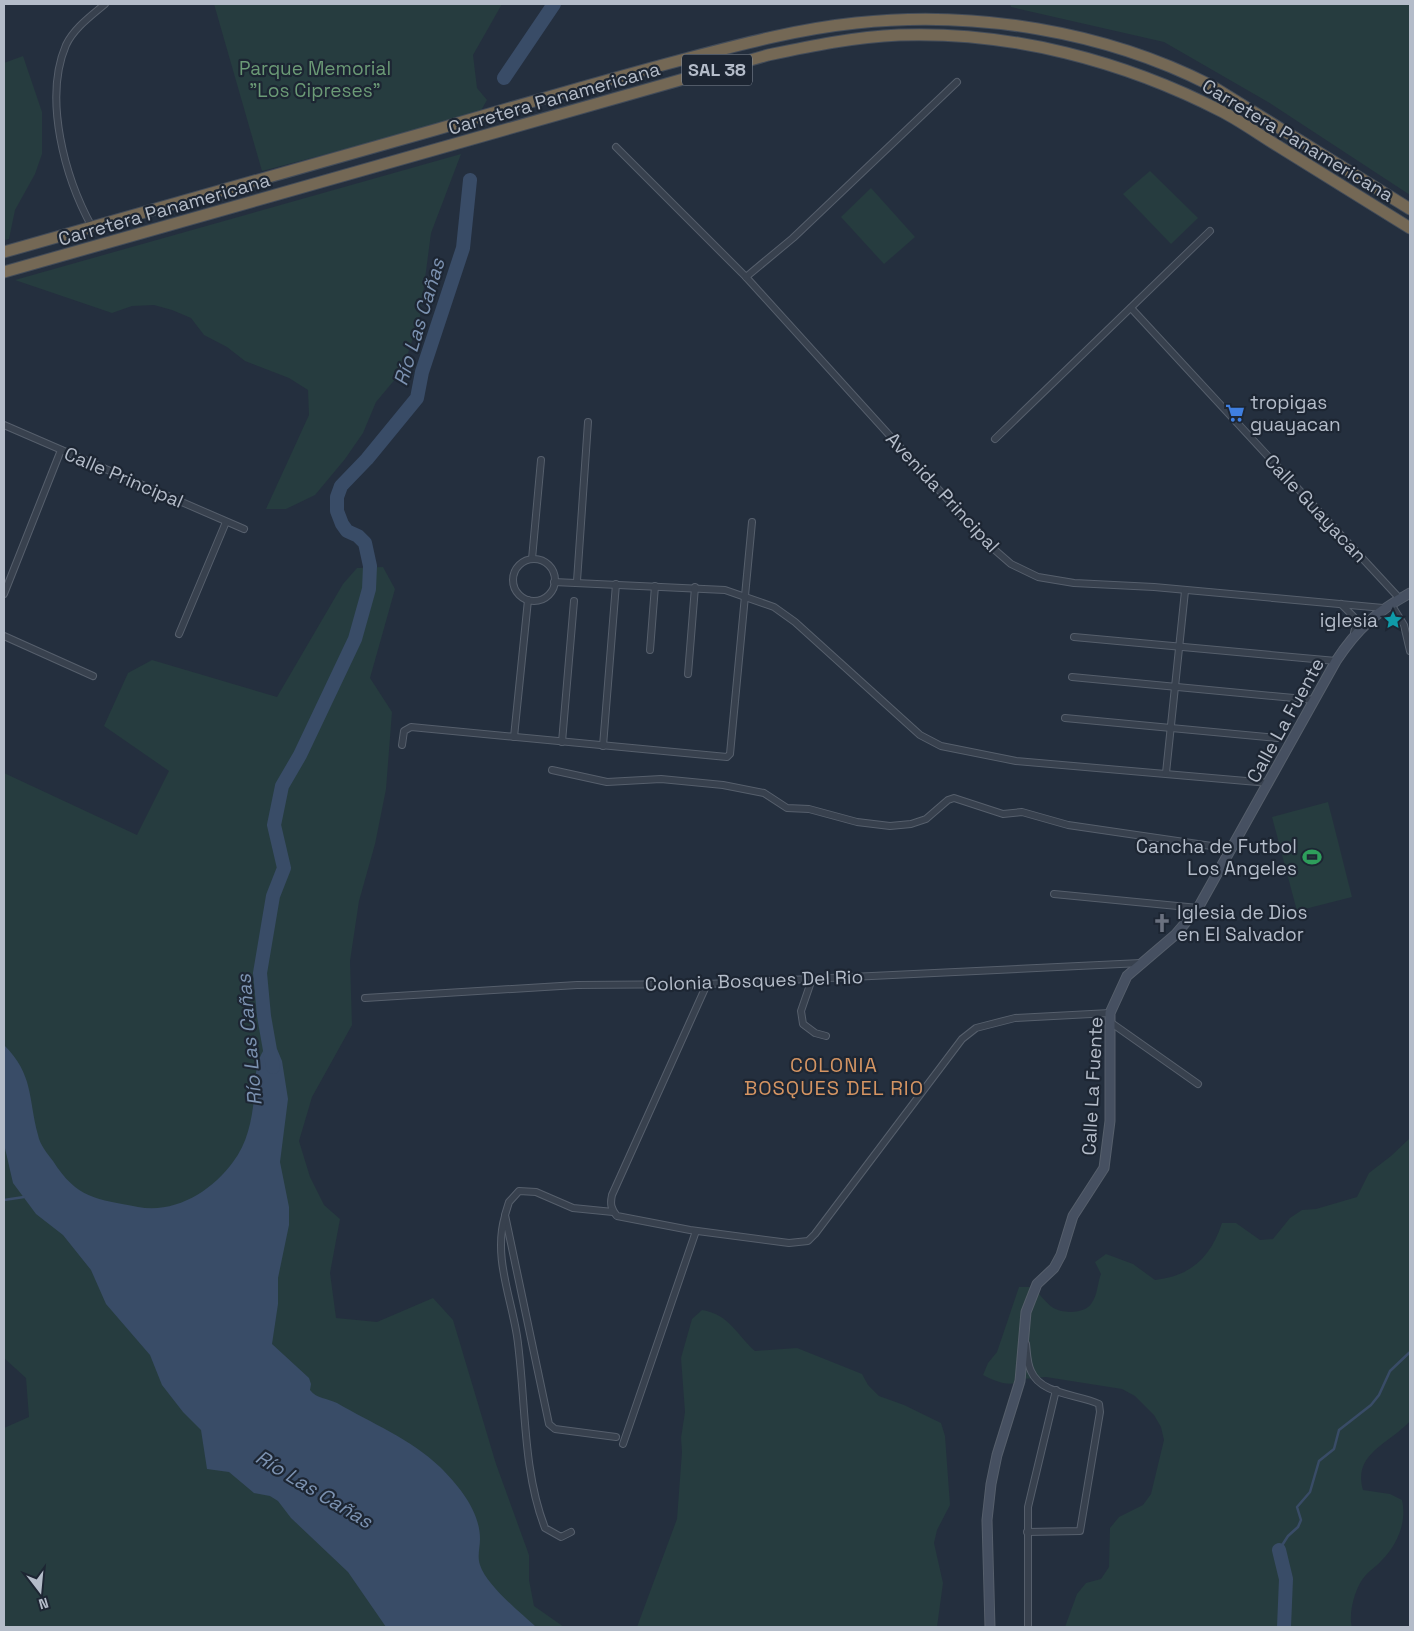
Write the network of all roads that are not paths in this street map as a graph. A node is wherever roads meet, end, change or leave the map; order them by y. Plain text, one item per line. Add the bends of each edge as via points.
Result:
1 (105, 4) edge
2 (956, 82) dead end
3 (593, 84) junction
4 (548, 96) junction
5 (597, 102) junction
6 (556, 114) junction
7 (616, 147) dead end
8 (1410, 209) edge
9 (92, 226) junction
10 (1410, 228) edge
11 (1210, 231) dead end
12 (40, 241) junction
13 (4, 252) edge
14 (47, 260) junction
15 (4, 272) edge
16 (746, 277) junction
17 (1131, 308) junction
18 (588, 422) dead end
19 (4, 425) edge
20 (995, 439) dead end
21 (62, 450) junction
22 (541, 460) dead end
23 (226, 522) junction
24 (752, 522) dead end
25 (244, 529) dead end
26 (532, 559) junction
27 (577, 581) junction
28 (554, 582) junction
29 (616, 584) junction
30 (655, 586) junction
31 (695, 587) junction
32 (1185, 591) junction
33 (1410, 593) edge
34 (4, 594) edge
35 (746, 596) junction
36 (1400, 599) junction
37 (528, 600) junction
38 (574, 601) dead end
39 (1341, 604) junction
40 (1387, 606) junction
41 (179, 634) dead end
42 (4, 636) edge
43 (1353, 636) junction
44 (1074, 637) dead end
45 (1179, 647) junction
46 (650, 650) dead end
47 (1410, 651) edge
48 (1336, 662) junction
49 (688, 674) dead end
50 (93, 676) dead end
51 (1072, 677) dead end
52 (1175, 686) junction
53 (1315, 700) junction
54 (1065, 718) dead end
55 (1170, 729) junction
56 (514, 737) junction
57 (1277, 738) dead end
58 (562, 742) junction
59 (402, 745) dead end
60 (602, 746) junction
61 (552, 770) dead end
62 (1166, 774) junction
63 (1269, 783) junction
64 (1232, 849) junction
65 (1054, 894) dead end
66 (1198, 908) junction
67 (1142, 963) junction
68 (812, 979) junction
69 (707, 984) junction
70 (365, 998) dead end
71 (1110, 1018) junction
72 (826, 1036) dead end
73 (1198, 1084) dead end
74 (613, 1212) junction
75 (505, 1215) junction
76 (696, 1231) junction
77 (1023, 1328) junction
78 (1056, 1390) junction
79 (616, 1437) dead end
80 (623, 1444) dead end
81 (571, 1532) dead end
82 (1026, 1532) junction
83 (990, 1627) edge
84 (1028, 1627) edge

1 - 9 street via 77,29 66,45 57,91 63,150 76,194
2 - 16 street via 897,142
3 - 4 highway, Carretera Panamericana / SAL 38
3 - 5 highway via 592,95
3 - 8 highway, Carretera Panamericana / SAL 38 via 759,40 828,26 917,19 994,23 1090,42 1178,68
4 - 6 highway via 556,103
4 - 9 highway, Carretera Panamericana / SAL 38
5 - 6 highway, Carretera Panamericana / SAL 38
5 - 10 highway, Carretera Panamericana / SAL 38 via 768,56 837,42 899,35 1033,46 1117,67 1226,113
6 - 14 highway, Carretera Panamericana / SAL 38
7 - 16 street, Avenida Principal
9 - 12 highway, Carretera Panamericana / SAL 38
11 - 17 street
12 - 13 highway, Carretera Panamericana / SAL 38
12 - 14 highway
14 - 15 highway, Carretera Panamericana / SAL 38
16 - 32 street, Avenida Principal via 962,516 1011,564 1038,578
17 - 20 street
17 - 36 street, Calle Guayacan
18 - 27 street
19 - 21 street, Calle Principal
21 - 23 street, Calle Principal
21 - 34 street
22 - 26 street
23 - 25 street, Calle Principal
23 - 41 street
24 - 35 street
26 - 28 street via 551,568
26 - 37 street via 519,565 513,577 516,591
27 - 28 street
27 - 29 street
28 - 37 street via 545,597
29 - 30 street
29 - 60 street
30 - 31 street
30 - 46 street
31 - 35 street
31 - 49 street
32 - 39 street, Avenida Principal
32 - 45 street
33 - 36 street, Calle La Fuente
35 - 60 street via 730,754 727,757
35 - 62 street via 774,607 795,622 920,735 941,746 1016,761
36 - 40 street, Calle La Fuente
37 - 56 street
38 - 58 street
39 - 40 street, Avenida Principal
39 - 43 street via 1357,620
40 - 43 street, Calle La Fuente
40 - 47 street via 1404,625
42 - 50 street
43 - 48 street, Calle La Fuente
44 - 45 street
45 - 48 street
45 - 52 street
48 - 53 street, Calle La Fuente
51 - 52 street
52 - 53 street
52 - 55 street
53 - 63 street, Calle La Fuente
54 - 55 street
55 - 57 street
55 - 62 street
56 - 58 street
56 - 59 street via 411,727 404,731
58 - 60 street
61 - 64 street via 607,782 661,779 723,785 764,793 787,808 809,809 857,822 890,826 926,819 954,798 1003,814 1022,812 1068,825
62 - 63 street
63 - 64 street, Calle La Fuente
64 - 66 street, Calle La Fuente
65 - 66 street
66 - 67 street, Calle La Fuente via 1175,935
67 - 68 street, Colonia Bosques Del Rio
67 - 71 street, Calle La Fuente via 1127,976
68 - 69 street, Colonia Bosques Del Rio
68 - 72 street via 801,1010 803,1024
69 - 70 street, Colonia Bosques Del Rio via 577,985
69 - 74 street via 612,1195
71 - 73 street
71 - 76 street via 1014,1018 976,1028 962,1039 808,1241 789,1244
71 - 77 street, Calle La Fuente via 1110,1122 1104,1168 1073,1216 1054,1268 1037,1284
74 - 75 street via 573,1208 536,1192 519,1191
74 - 76 street via 617,1216
75 - 79 street via 549,1424 555,1429
75 - 81 street via 502,1262 516,1334 535,1494 545,1528 561,1537
76 - 80 street
77 - 78 street via 1030,1370 1047,1388
77 - 83 street, Calle La Fuente via 1020,1382 997,1454 987,1520
78 - 82 street via 1028,1507
78 - 82 street via 1099,1404 1083,1526 1080,1531 1072,1532
82 - 84 street

